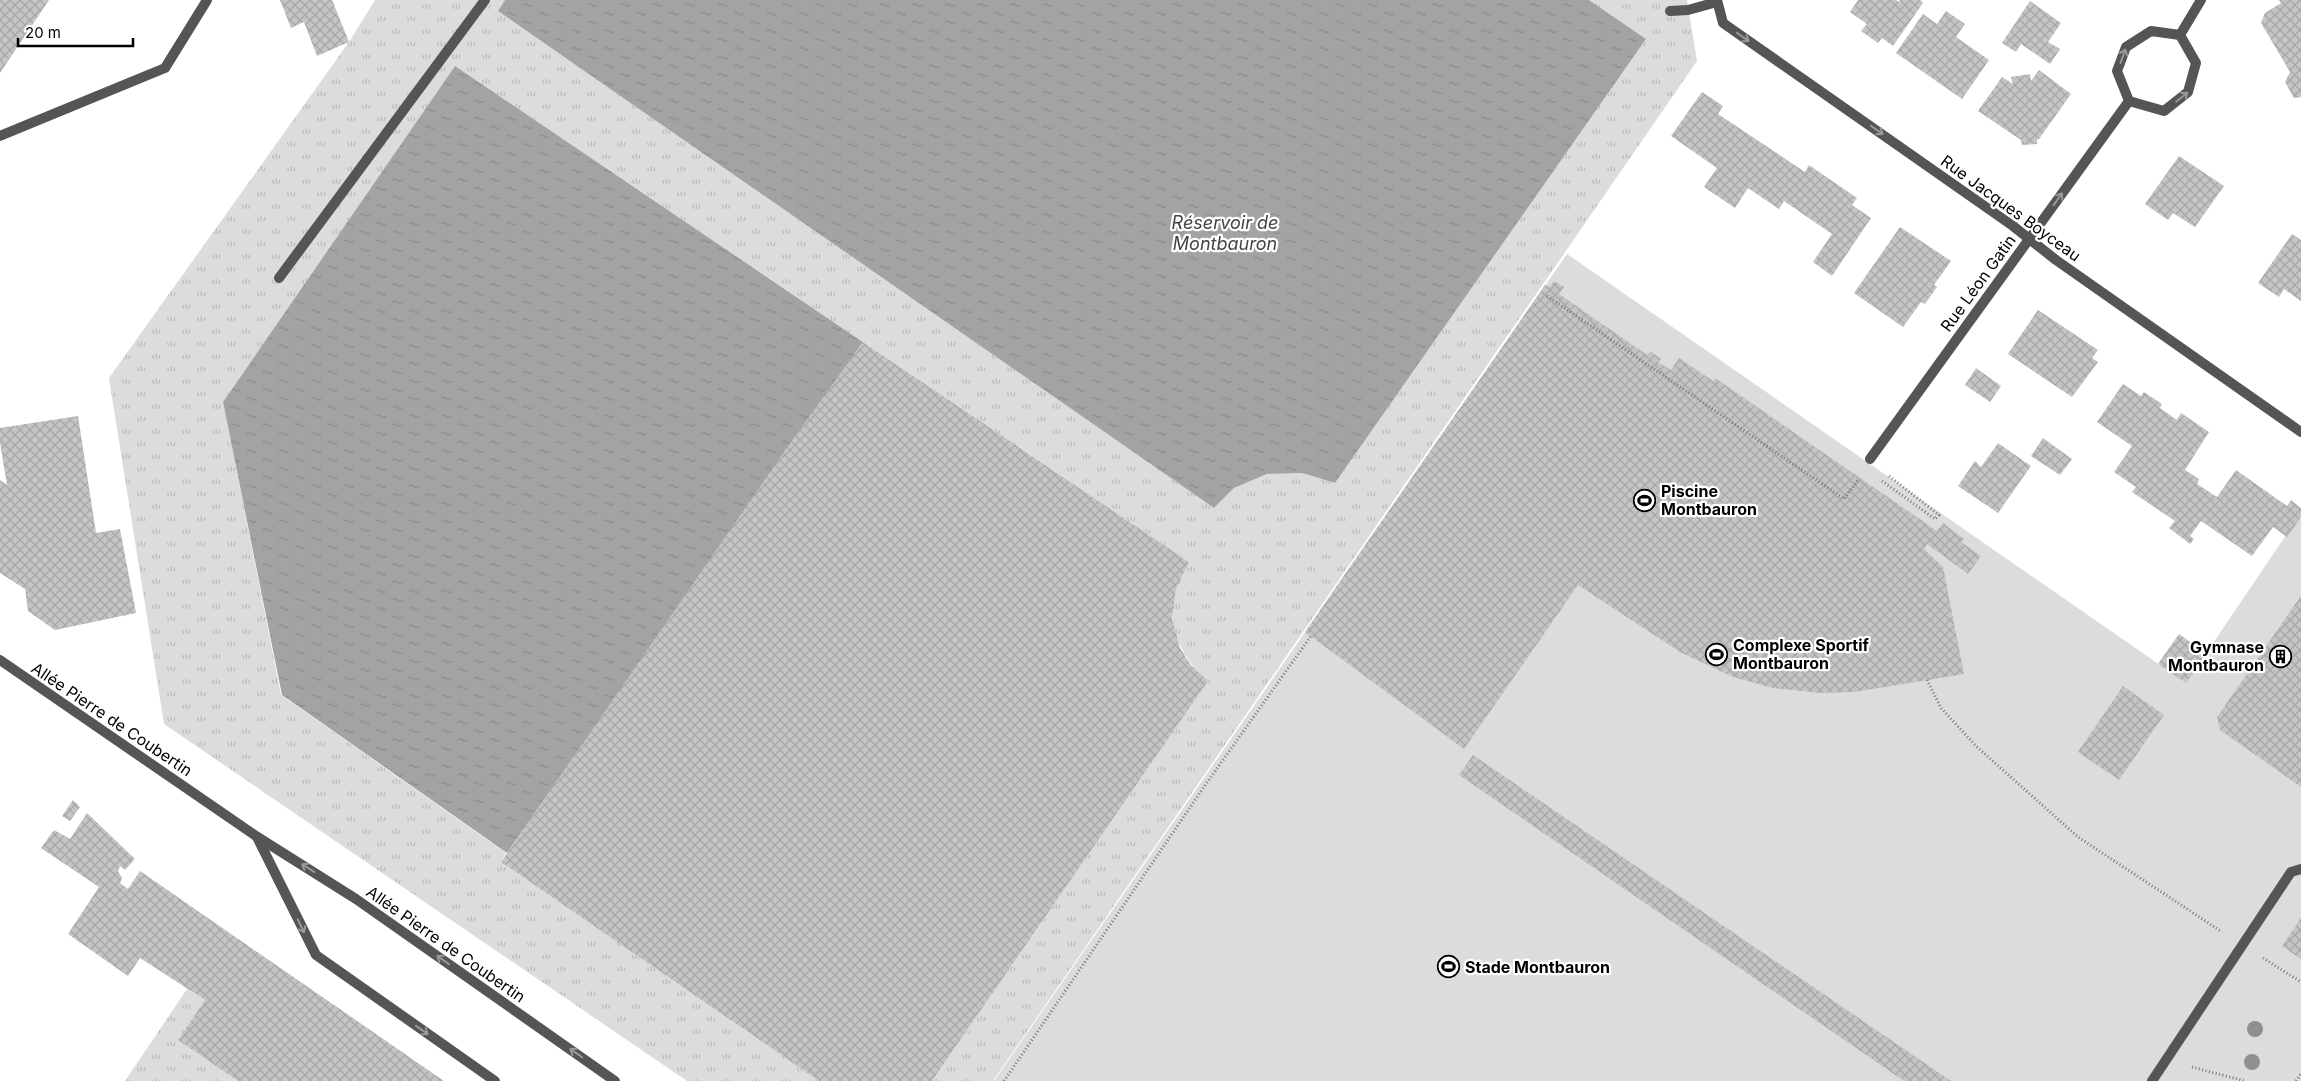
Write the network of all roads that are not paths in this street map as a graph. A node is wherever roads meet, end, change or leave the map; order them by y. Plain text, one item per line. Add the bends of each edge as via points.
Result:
1 (207, 0) edge
2 (2201, 0) edge
3 (483, 1) edge
4 (1717, 1) edge
5 (1670, 11) dead end
6 (2180, 35) junction
7 (2129, 101) junction
8 (0, 136) edge
9 (2029, 238) junction
10 (279, 278) dead end
11 (2301, 432) edge
12 (1870, 459) road end
13 (0, 660) edge
14 (256, 836) junction
15 (2301, 869) edge
16 (495, 1081) edge
17 (616, 1081) edge
18 (2152, 1081) edge

1 - 8 street via 165,68
2 - 6 street
3 - 10 street
4 - 5 street via 1688,10
4 -> 9 street, Rue Jacques Boyceau via 1722,23
7 -> 6 street via 2117,71 2126,47 2150,30
7 -> 6 street via 2164,111 2188,92 2196,63
9 -> 7 street, Rue Léon Gatin
9 - 11 street, Rue Jacques Boyceau
9 - 12 street, Rue Léon Gatin
13 - 14 street, Allée Pierre de Coubertin
14 -> 16 street, Allée Pierre de Coubertin via 316,955
17 -> 14 street, Allée Pierre de Coubertin via 356,899
15 - 18 street via 2292,872

